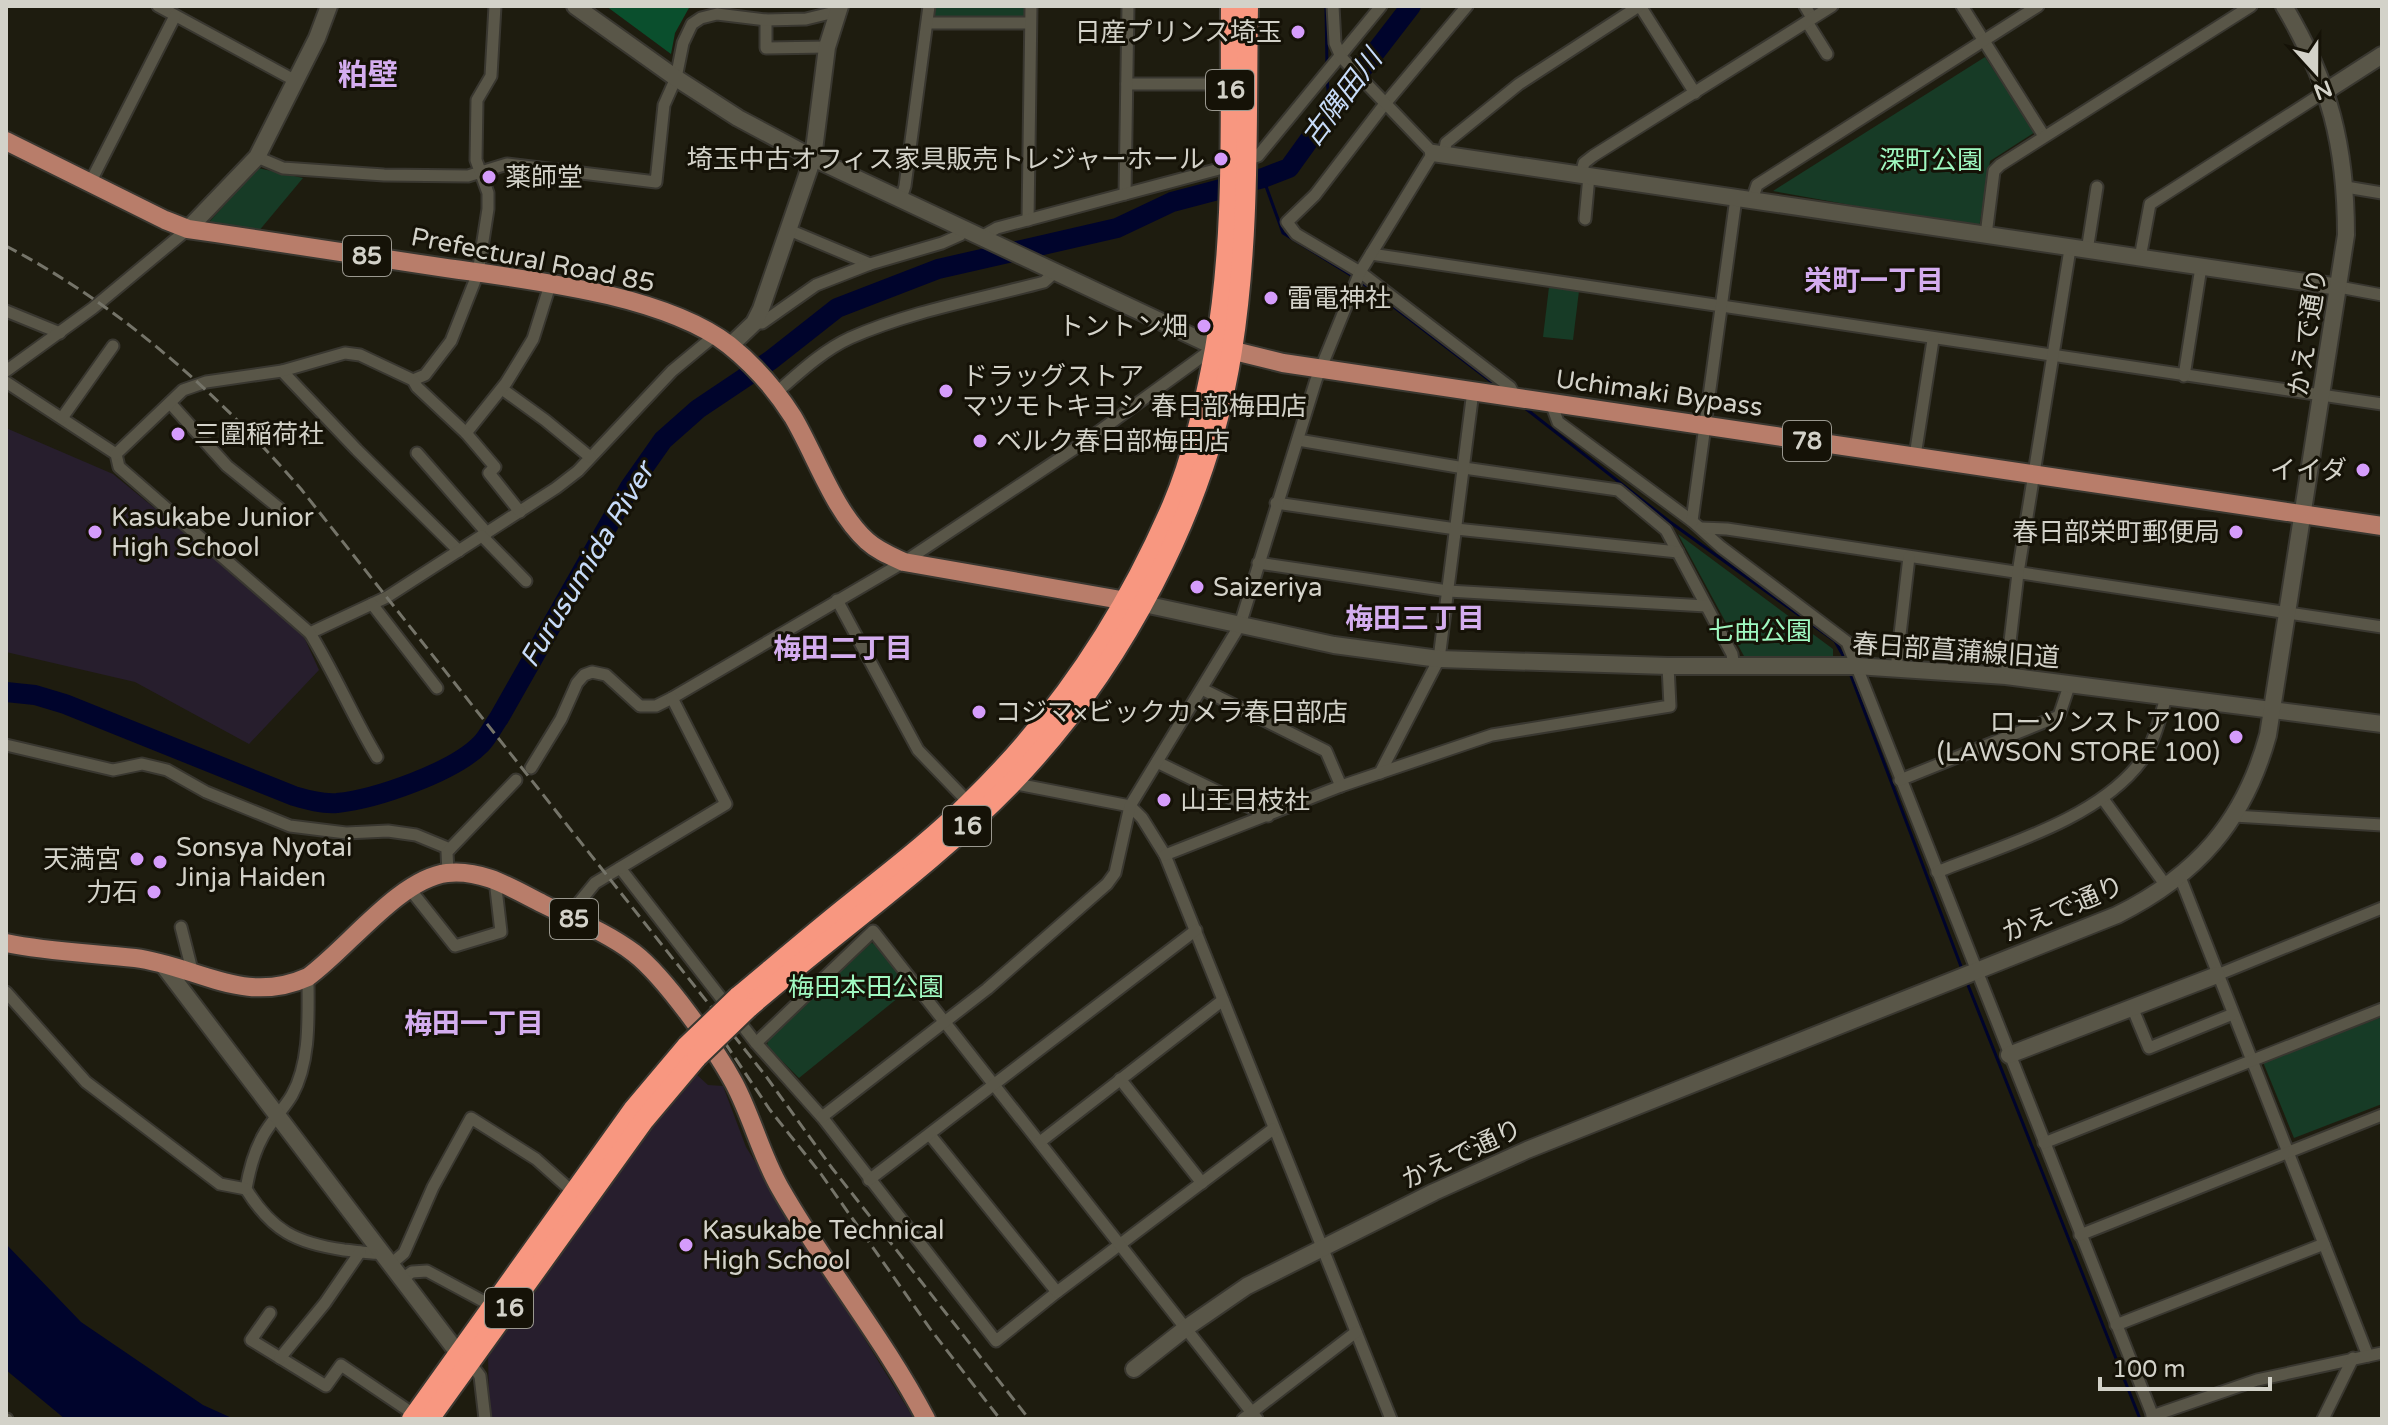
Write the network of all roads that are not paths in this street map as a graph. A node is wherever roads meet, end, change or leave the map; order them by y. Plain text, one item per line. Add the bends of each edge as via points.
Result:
1 (158, 6) edge
2 (329, 6) edge
3 (495, 6) edge
4 (575, 6) edge
5 (929, 6) edge
6 (1031, 6) edge
7 (1128, 6) edge
8 (1231, 6) edge
9 (1248, 6) edge
10 (1333, 6) edge
11 (1381, 6) edge
12 (1467, 6) edge
13 (1639, 6) edge
14 (1805, 6) edge
15 (1832, 6) edge
16 (1962, 6) edge
17 (2038, 6) edge
18 (2251, 6) edge
19 (2284, 6) edge
20 (839, 9) edge
21 (175, 16) junction
22 (766, 20) junction
23 (1810, 20) junction
24 (928, 23) junction
25 (1030, 23) junction
26 (1983, 41) junction
27 (827, 47) junction
28 (1827, 54) dead end
29 (2382, 55) edge
30 (1342, 59) junction
31 (676, 78) junction
32 (294, 80) junction
33 (1127, 84) junction
34 (1230, 84) junction
35 (2326, 91) junction
36 (1695, 93) junction
37 (1384, 105) junction
38 (2044, 136) junction
39 (6, 141) edge
40 (1438, 154) junction
41 (257, 157) junction
42 (813, 158) junction
43 (1238, 167) junction
44 (480, 174) junction
45 (1585, 175) junction
46 (90, 183) junction
47 (2097, 187) dead end
48 (2346, 187) junction
49 (2382, 193) edge
50 (1125, 194) junction
51 (901, 199) junction
52 (1744, 199) junction
53 (1585, 219) dead end
54 (1028, 220) junction
55 (188, 229) junction
56 (966, 229) junction
57 (789, 230) junction
58 (1986, 235) junction
59 (985, 239) junction
60 (2070, 249) junction
61 (2087, 251) junction
62 (1371, 254) junction
63 (2140, 258) junction
64 (870, 264) junction
65 (2201, 267) junction
66 (1049, 269) junction
67 (1360, 272) junction
68 (478, 273) junction
69 (550, 285) junction
70 (2339, 287) junction
71 (2382, 295) edge
72 (1720, 307) junction
73 (6, 311) edge
74 (754, 323) junction
75 (60, 333) junction
76 (1933, 340) junction
77 (726, 344) junction
78 (113, 346) dead end
79 (1224, 349) junction
80 (2055, 357) junction
81 (1320, 369) junction
82 (6, 371) edge
83 (282, 371) junction
84 (2184, 376) junction
85 (413, 380) junction
86 (6, 382) edge
87 (502, 389) junction
88 (1473, 391) junction
89 (776, 393) junction
90 (2322, 396) junction
91 (1516, 398) junction
92 (170, 403) junction
93 (1551, 403) junction
94 (2382, 404) edge
95 (62, 418) junction
96 (1705, 426) junction
97 (466, 433) junction
98 (1298, 440) junction
99 (417, 453) dead end
100 (116, 454) junction
101 (1915, 456) junction
102 (590, 457) junction
103 (1464, 468) junction
104 (2035, 474) junction
105 (1276, 503) junction
106 (279, 508) dead end
107 (520, 512) junction
108 (2304, 514) junction
109 (1696, 525) junction
110 (2382, 526) edge
111 (1456, 529) junction
112 (484, 535) junction
113 (459, 551) junction
114 (1678, 552) junction
115 (1909, 557) junction
116 (904, 562) junction
117 (1258, 563) junction
118 (2018, 573) junction
119 (526, 581) dead end
120 (1448, 591) junction
121 (837, 600) junction
122 (1135, 602) junction
123 (372, 604) junction
124 (1706, 606) junction
125 (2288, 613) junction
126 (1240, 625) junction
127 (2382, 627) edge
128 (310, 633) junction
129 (1439, 659) junction
130 (1668, 666) junction
131 (1856, 666) junction
132 (1734, 667) junction
133 (1896, 669) junction
134 (2006, 676) junction
135 (2070, 683) junction
136 (437, 688) dead end
137 (1202, 689) junction
138 (2166, 697) junction
139 (672, 698) junction
140 (2273, 710) junction
141 (2382, 724) edge
142 (6, 745) edge
143 (377, 757) dead end
144 (1157, 762) junction
145 (531, 768) dead end
146 (1380, 773) junction
147 (516, 780) dead end
148 (1900, 780) junction
149 (1012, 783) junction
150 (1341, 786) junction
151 (2103, 799) junction
152 (969, 803) junction
153 (1130, 806) junction
154 (1268, 816) junction
155 (2234, 816) junction
156 (2382, 825) edge
157 (450, 849) junction
158 (1165, 855) junction
159 (620, 868) junction
160 (1937, 872) junction
161 (448, 873) junction
162 (495, 880) junction
163 (2173, 882) junction
164 (409, 888) junction
165 (2382, 908) edge
166 (568, 916) junction
167 (181, 927) dead end
168 (1196, 930) junction
169 (6, 943) edge
170 (163, 965) junction
171 (1976, 971) junction
172 (193, 974) junction
173 (2217, 975) junction
174 (308, 977) junction
175 (6, 992) edge
176 (1223, 1000) junction
177 (743, 1003) junction
178 (2132, 1007) junction
179 (2382, 1009) edge
180 (2233, 1014) junction
181 (945, 1023) junction
182 (756, 1043) junction
183 (692, 1052) junction
184 (2009, 1055) junction
185 (2251, 1060) junction
186 (1120, 1079) junction
187 (995, 1085) junction
188 (278, 1115) junction
189 (2382, 1115) edge
190 (822, 1117) junction
191 (1273, 1129) junction
192 (930, 1135) junction
193 (1040, 1142) junction
194 (2044, 1143) junction
195 (2288, 1153) junction
196 (869, 1180) junction
197 (1202, 1183) junction
198 (246, 1189) junction
199 (573, 1192) junction
200 (2080, 1235) junction
201 (2324, 1244) junction
202 (1120, 1245) junction
203 (1321, 1249) junction
204 (360, 1252) junction
205 (387, 1259) junction
206 (402, 1279) junction
207 (1057, 1292) junction
208 (492, 1306) junction
209 (270, 1313) dead end
210 (2116, 1325) junction
211 (1186, 1328) junction
212 (1356, 1332) junction
213 (2382, 1353) edge
214 (2368, 1356) junction
215 (280, 1358) junction
216 (464, 1358) junction
217 (2353, 1358) junction
218 (1134, 1369) dead end
219 (1250, 1417) edge
220 (2153, 1417) edge
221 (418, 1418) edge
222 (485, 1419) edge
223 (926, 1419) edge
224 (1391, 1419) edge
225 (2323, 1419) edge

1 - 21 street
2 - 32 street
3 - 44 street via 491,76 477,100
4 - 31 street
5 - 24 street
6 - 25 street
7 - 33 street
8 - 34 highway, 16
9 - 43 highway, 16
10 - 30 street via 1335,43
11 - 30 street
12 - 37 street
13 - 36 street
13 - 40 street via 1519,84
14 - 23 street
15 - 23 street
16 - 26 street
17 - 26 street
18 - 38 street
19 - 35 street, かえで通り
20 - 22 street via 806,19
20 - 27 street
21 - 32 street
21 - 46 street
22 - 27 street via 766,48
22 - 31 street via 717,14 701,18 683,43
23 - 28 street
23 - 36 street
24 - 25 street
24 - 51 street
25 - 54 street
26 - 38 street
26 - 52 street via 1757,185
27 - 42 street
29 - 35 street
30 - 37 street
30 - 43 street via 1258,156
31 - 42 street
31 - 44 street via 664,105 656,182 507,164
32 - 41 street
33 - 34 street
33 - 50 street
34 - 43 highway, 16
35 - 48 street, かえで通り
35 - 63 street via 2155,199 2148,209
36 - 45 street via 1593,156 1584,163
37 - 40 street
37 - 67 street via 1315,195 1287,222 1296,234
38 - 58 street via 1994,171
39 - 46 main road, Prefectural Road 85 / 85
40 - 45 street
40 - 62 street
41 - 44 street via 300,170
41 - 55 street
42 - 51 street
42 - 57 street
43 - 50 street
43 - 79 highway, 16
44 - 68 street via 488,209
45 - 52 street
45 - 53 street
46 - 55 main road, Prefectural Road 85 / 85
47 - 61 street
48 - 49 street
48 - 70 street, かえで通り
50 - 54 street
51 - 56 street
52 - 58 street
52 - 72 street
54 - 59 street via 990,231
55 - 68 main road, Prefectural Road 85 / 85
55 - 75 street
56 - 59 street
56 - 64 street via 942,243
57 - 64 street
57 - 74 street
58 - 60 street
59 - 66 street
60 - 61 street
60 - 80 street
61 - 63 street
62 - 67 street
62 - 72 street
63 - 65 street
64 - 74 street via 816,285 762,323
65 - 70 street
65 - 84 street
66 - 79 street
66 - 89 street via 1044,282 901,319 848,339
67 - 81 street
67 - 91 street via 1510,387
68 - 69 main road, Prefectural Road 85 / 85
68 - 85 street via 451,341 425,375
69 - 77 main road, Prefectural Road 85 / 85 via 650,306
69 - 87 street via 533,339
70 - 71 street
70 - 90 street, かえで通り
72 - 76 street
72 - 96 street
73 - 75 street
74 - 77 street
75 - 82 street
76 - 80 street
76 - 101 street
77 - 89 main road, Prefectural Road 85 / 85
77 - 102 street via 648,394
78 - 95 street
79 - 81 main road, Uchimaki Bypass / 78
79 - 116 street
79 - 122 highway, 16
80 - 84 street
80 - 104 street
81 - 88 main road, Uchimaki Bypass / 78
81 - 98 street
83 - 85 street via 345,353
83 - 92 street via 206,382 183,390
83 - 113 street
84 - 90 street
85 - 97 street
86 - 95 street
87 - 97 street
87 - 102 street
88 - 91 main road, Uchimaki Bypass / 78
88 - 103 street
89 - 116 main road, Prefectural Road 85 / 85 via 858,532
90 - 94 street
90 - 108 street, かえで通り
91 - 93 main road, Uchimaki Bypass / 78
92 - 100 street
92 - 106 street via 227,466
93 - 96 main road, Uchimaki Bypass / 78
93 - 109 street via 1558,422
95 - 100 street
96 - 101 main road, Uchimaki Bypass / 78
96 - 109 street
97 - 107 street via 495,467 489,473
98 - 103 street
98 - 105 street
99 - 112 street
100 - 128 street via 119,467
101 - 104 main road, Uchimaki Bypass / 78
102 - 107 street
103 - 111 street
103 - 114 street via 1618,490 1666,530
104 - 108 main road, Uchimaki Bypass / 78
104 - 118 street
105 - 111 street
105 - 117 street
107 - 112 street
108 - 110 main road, Uchimaki Bypass / 78
108 - 125 street, かえで通り
109 - 115 street
109 - 131 street via 1847,642
111 - 114 street
111 - 120 street
112 - 113 street
112 - 119 street
113 - 123 street
114 - 124 street
115 - 118 street
115 - 133 street
116 - 121 street
116 - 122 main road, Prefectural Road 85 / 85
117 - 120 street
117 - 126 street
118 - 125 street
118 - 134 street
120 - 124 street
120 - 129 street
121 - 139 street
121 - 152 street via 918,750
122 - 126 street, 春日部菖蒲線旧道
122 - 149 highway, 16 via 1094,681
122 - 152 highway, 16 via 1106,633 1053,710
123 - 128 street
123 - 136 street
124 - 132 street
125 - 127 street
125 - 140 street, かえで通り
126 - 129 street, 春日部菖蒲線旧道 via 1372,652
126 - 137 street
128 - 143 street
129 - 130 street, 春日部菖蒲線旧道
129 - 146 street
130 - 132 street, 春日部菖蒲線旧道
130 - 146 street via 1670,706 1492,735
131 - 132 street, 春日部菖蒲線旧道
131 - 133 street, 春日部菖蒲線旧道
131 - 148 street
133 - 134 street, 春日部菖蒲線旧道
134 - 135 street, 春日部菖蒲線旧道
135 - 138 street, 春日部菖蒲線旧道
135 - 148 street via 2059,716
137 - 144 street
137 - 150 street via 1326,751
138 - 140 street, 春日部菖蒲線旧道
138 - 151 street via 2157,732 2142,760
139 - 145 street via 640,706 606,675 584,675
139 - 159 street via 726,804
140 - 141 street, 春日部菖蒲線旧道
140 - 155 street, かえで通り via 2261,758
142 - 157 street via 113,770 142,764 167,770 290,826 416,835
144 - 153 street
144 - 154 street
146 - 150 street
147 - 157 street
148 - 160 street
149 - 153 street
149 - 177 highway, 16 via 942,849
150 - 154 street
151 - 160 street
151 - 163 street
152 - 177 highway, 16
153 - 158 street
153 - 181 street via 1115,873 1107,884
154 - 158 street
155 - 156 street
155 - 163 street, かえで通り
157 - 161 street
158 - 168 street
159 - 166 street via 595,883
159 - 182 street
160 - 171 street
161 - 162 main road, 85
161 - 164 main road, 85
162 - 164 street via 501,932 455,946
162 - 166 main road, 85
163 - 171 street, かえで通り via 2117,915
163 - 173 street
164 - 174 main road, 85
165 - 173 street
166 - 223 main road, 85 via 643,961 723,1065 780,1188
167 - 172 street
168 - 176 street
168 - 187 street
169 - 170 main road, 85
170 - 172 main road, 85
170 - 188 street
171 - 184 street
171 - 203 street, かえで通り via 1527,1150
172 - 174 main road, 85 via 264,989
173 - 178 street
173 - 180 street
174 - 188 street via 308,1029 300,1076
175 - 198 street via 86,1082 220,1184
176 - 186 street
176 - 191 street
177 - 183 highway, 16, bridge
178 - 180 street via 2149,1048
178 - 184 street
179 - 185 street
180 - 185 street
181 - 182 street via 873,931
181 - 187 street
181 - 190 street
182 - 190 street
183 - 199 highway, 16 via 633,1110
183 - 216 highway, 16
184 - 194 street
185 - 194 street
185 - 195 street
186 - 193 street
186 - 197 street
187 - 192 street
187 - 193 street
188 - 198 street via 257,1150
188 - 205 street
189 - 195 street
190 - 196 street
191 - 197 street
191 - 203 street
192 - 196 street
192 - 207 street
193 - 202 street
194 - 200 street
195 - 200 street
195 - 201 street
196 - 207 street via 996,1341
197 - 202 street
198 - 204 street via 260,1212 284,1233 315,1246
199 - 205 street via 536,1159 471,1118 404,1253
199 - 208 highway, 16
200 - 210 street
201 - 210 street
201 - 214 street
202 - 207 street
202 - 211 street
203 - 211 street, かえで通り via 1247,1286
203 - 212 street
204 - 205 street
204 - 215 street
205 - 206 street
206 - 208 street via 427,1271
206 - 216 street
208 - 216 highway, 16
209 - 215 street via 251,1340
210 - 220 street
211 - 218 street, かえで通り
211 - 219 street
212 - 219 street
212 - 224 street
213 - 214 street
214 - 217 street
215 - 221 street via 326,1386 341,1365
216 - 221 highway, 16
216 - 222 street via 480,1376
217 - 220 street via 2257,1380
217 - 225 street

